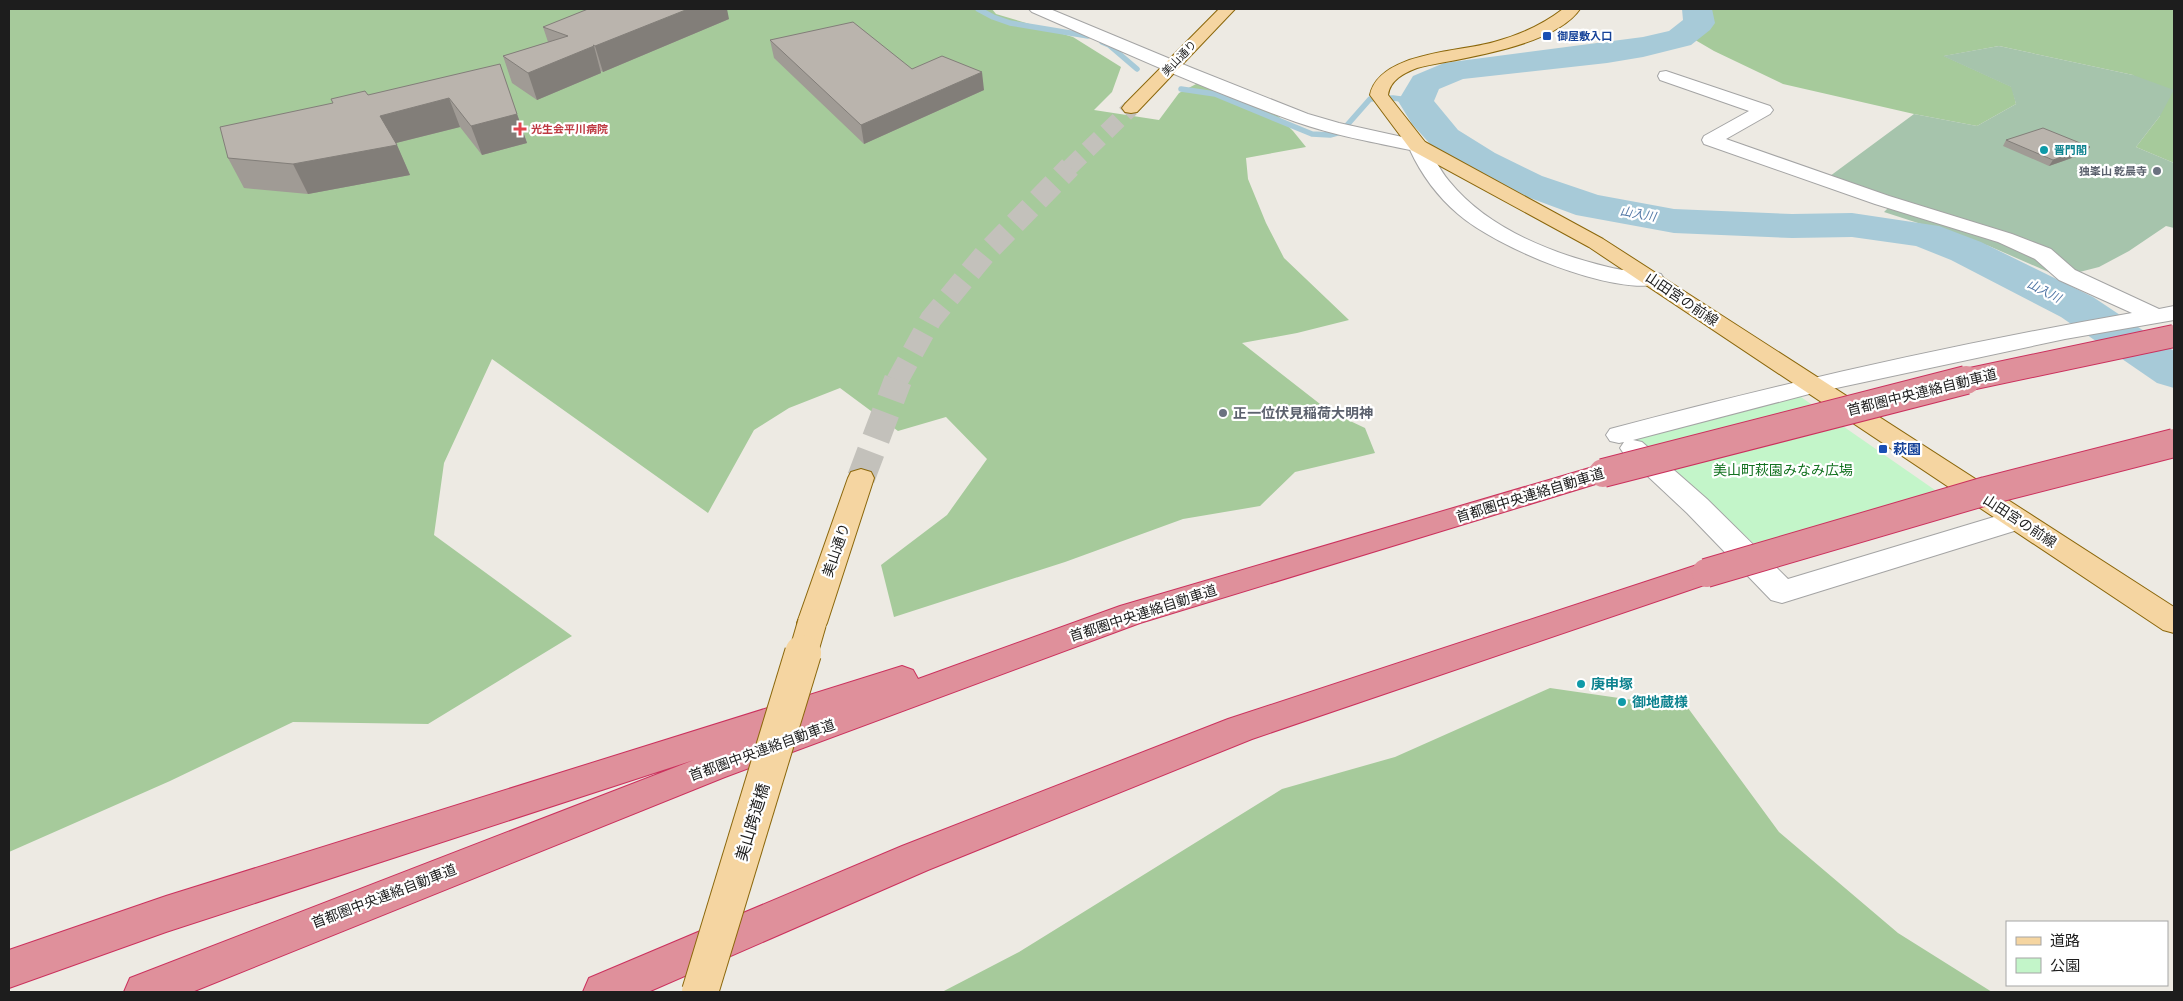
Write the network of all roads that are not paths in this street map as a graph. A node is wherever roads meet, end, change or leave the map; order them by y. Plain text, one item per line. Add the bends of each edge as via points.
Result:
1 (1037, 9) edge
2 (1227, 9) edge
3 (1572, 9) edge
4 (1172, 66) junction
5 (1666, 76) dead end
6 (1131, 108) tunnel mouth
7 (1418, 146) junction
8 (1652, 279) junction
9 (2160, 318) edge
10 (2174, 336) edge
11 (1812, 386) junction
12 (2174, 442) edge
13 (861, 478) tunnel mouth
14 (2017, 520) junction
15 (1131, 614) junction
16 (2174, 622) edge
17 (812, 623) joint
18 (915, 858) junction
19 (9, 969) edge
20 (144, 992) edge
21 (603, 992) edge
22 (650, 992) edge
23 (700, 992) edge

1 - 4 street
2 - 4 main road, 美山通り
3 - 7 main road, 山田宮の前線 via 1548,27 1525,37 1413,64 1387,77 1381,85 1381,98
4 - 6 main road, 美山通り
4 - 7 street via 1302,118
5 - 9 street via 1764,110 1711,140 1882,200 2005,238 2043,254 2067,275
7 - 8 main road, 山田宮の前線 via 1588,238
7 - 8 street via 1440,184 1474,217 1500,233 1607,274
8 - 11 main road, 山田宮の前線
9 - 11 street via 2065,332
10 - 15 highway, 首都圏中央連絡自動車道, bridge via 1939,386 1604,473
11 - 14 main road, 山田宮の前線
11 - 14 street via 1619,435 1782,592
12 - 18 highway, bridge via 1986,491 1706,573 1240,729
13 - 17 main road, 美山通り
14 - 16 main road, 山田宮の前線
15 - 19 highway via 1005,646 166,914
15 - 20 highway, 首都圏中央連絡自動車道 via 713,767
17 - 23 main road, 美山跨道橋, bridge
18 - 21 highway
18 - 22 highway

